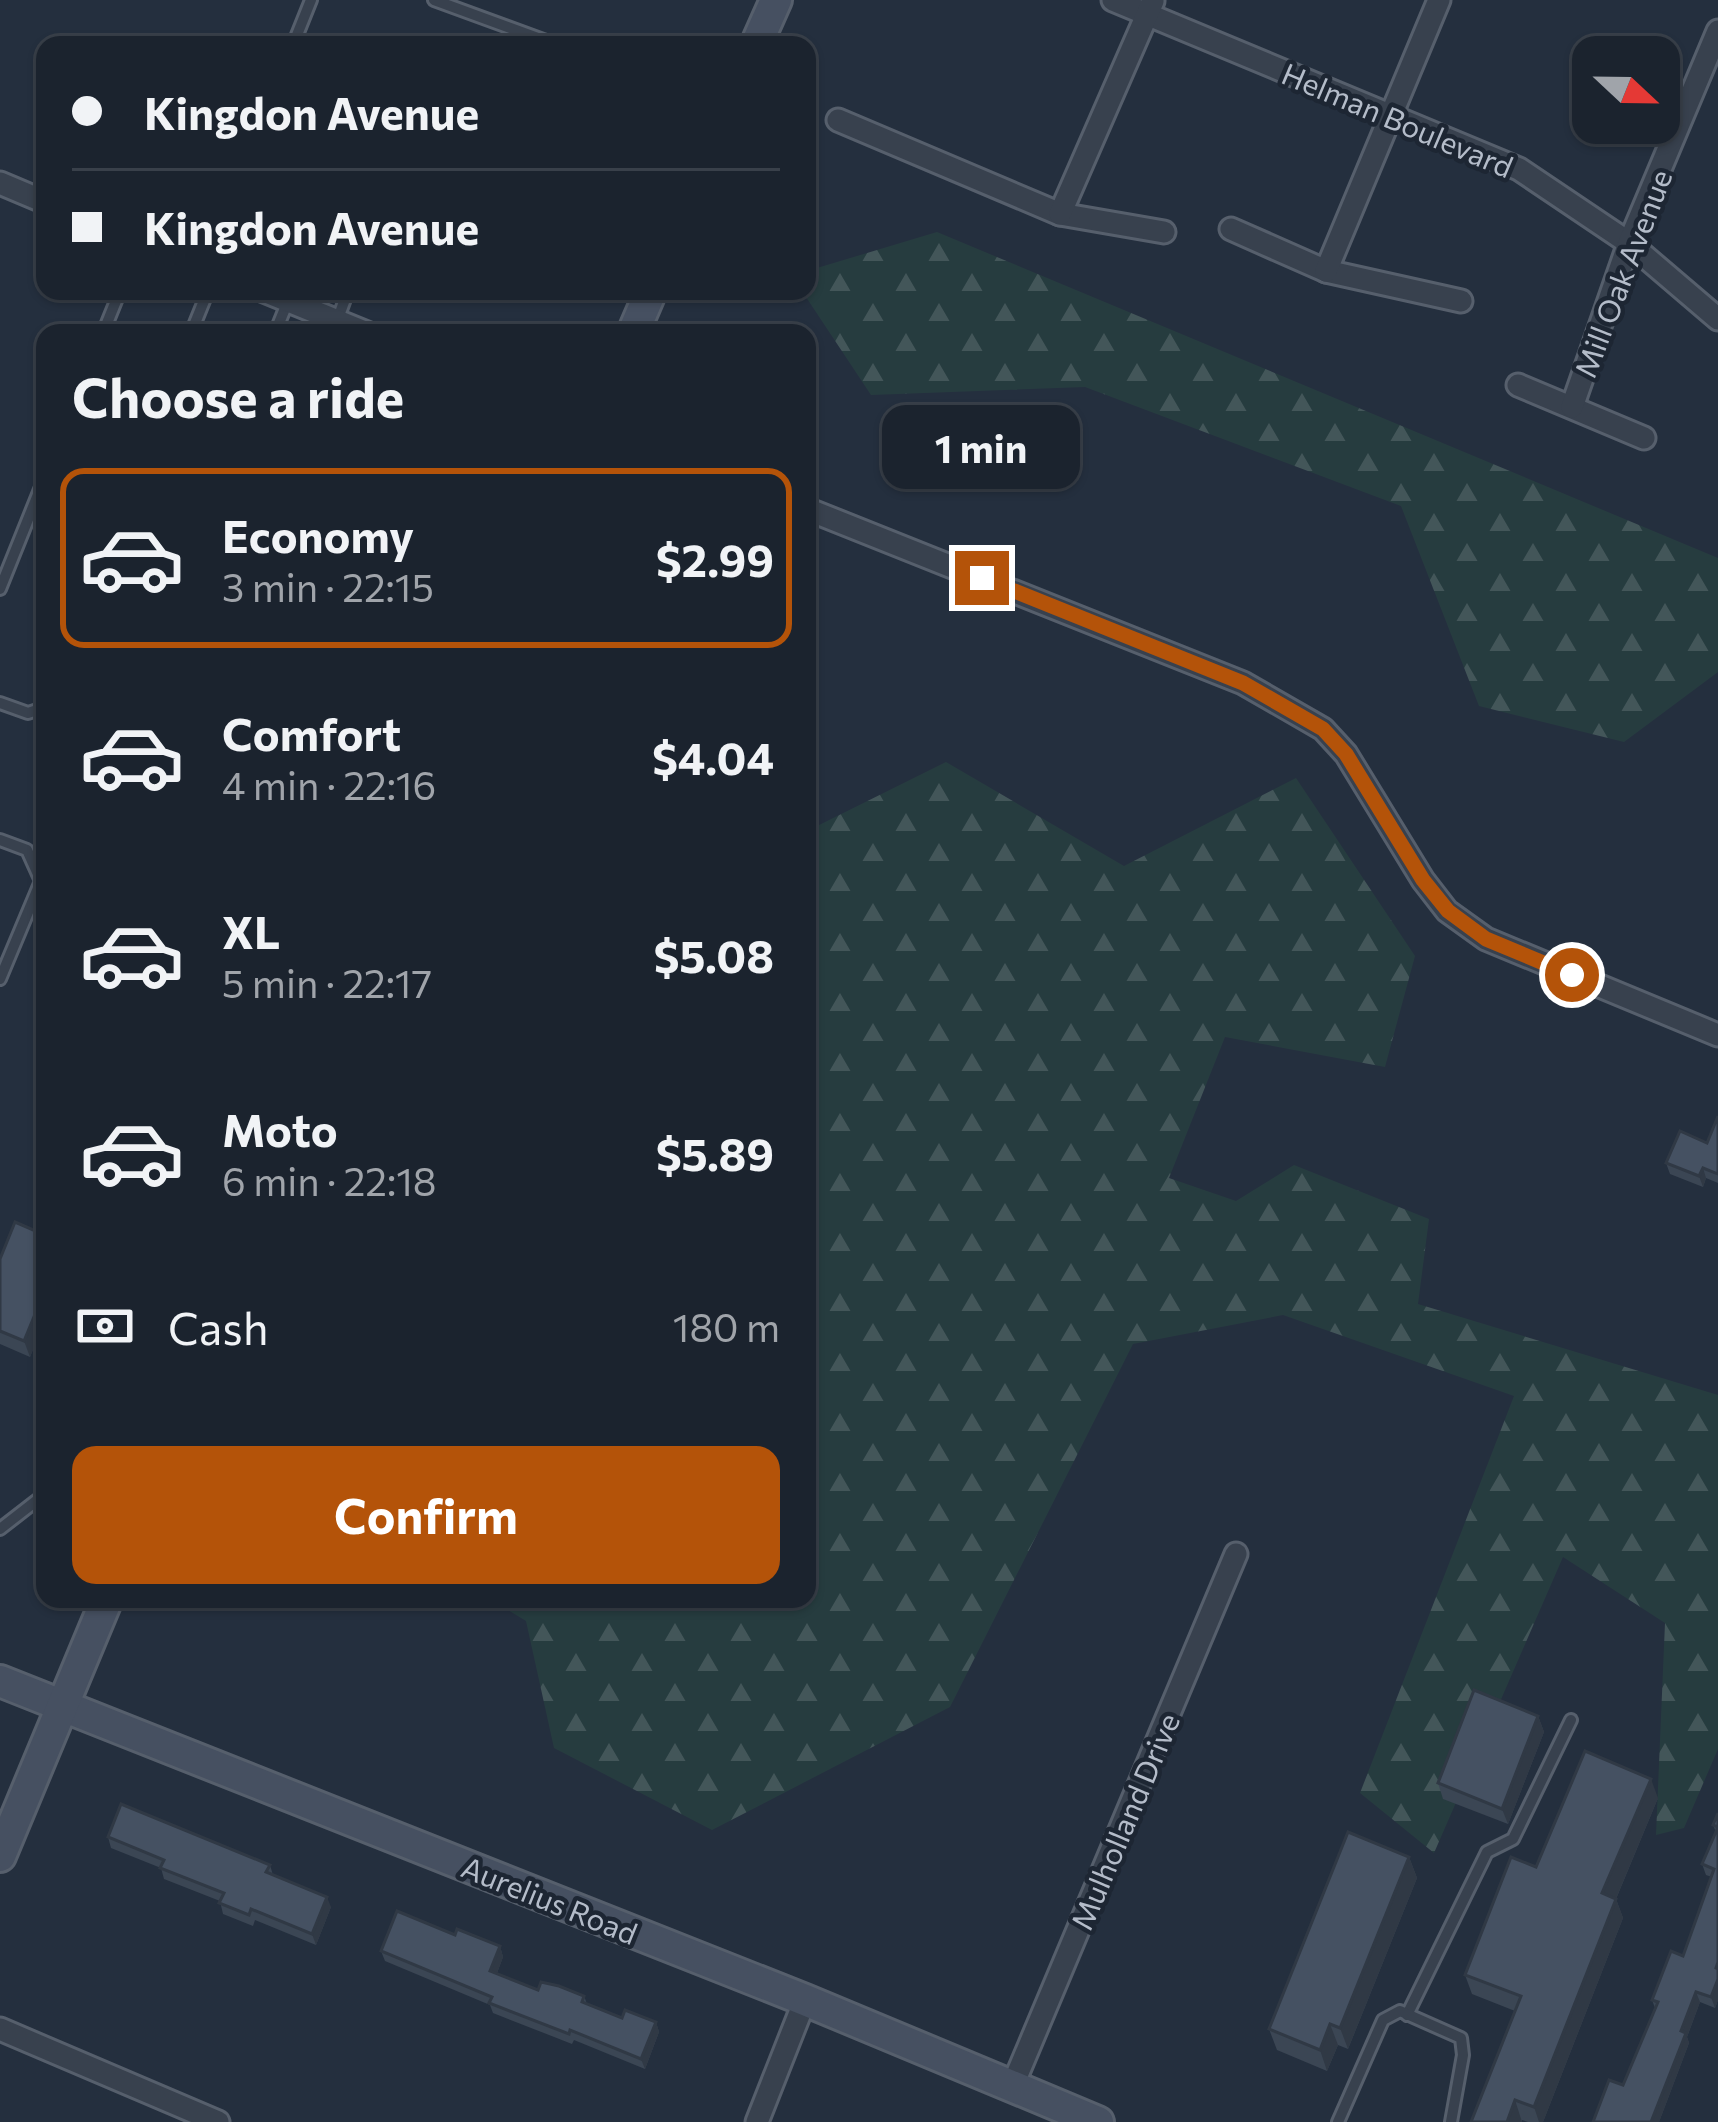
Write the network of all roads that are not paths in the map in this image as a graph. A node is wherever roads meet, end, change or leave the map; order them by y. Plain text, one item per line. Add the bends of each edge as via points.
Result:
1 (310, 0) edge
2 (434, 0) edge
3 (776, 0) edge
4 (1113, 0) edge
5 (1439, 0) edge
6 (1150, 6) edge
7 (1718, 31) edge
8 (296, 36) edge
9 (532, 36) edge
10 (760, 36) edge
11 (1710, 77) edge
12 (1389, 116) junction
13 (838, 120) dead end
14 (0, 184) edge
15 (36, 198) edge
16 (1060, 214) junction
17 (1231, 229) dead end
18 (1164, 232) dead end
19 (1628, 243) junction
20 (1326, 271) junction
21 (345, 300) edge
22 (288, 301) joint
23 (1461, 302) dead end
24 (1718, 319) edge
25 (337, 321) junction
26 (279, 324) edge
27 (344, 324) edge
28 (1518, 385) dead end
29 (1572, 407) junction
30 (1644, 438) dead end
31 (36, 499) edge
32 (816, 513) edge
33 (0, 589) edge
34 (0, 703) edge
35 (36, 710) edge
36 (0, 840) edge
37 (36, 871) edge
38 (36, 891) edge
39 (0, 979) edge
40 (1718, 1036) edge
41 (36, 1501) edge
42 (0, 1528) edge
43 (1236, 1555) dead end
44 (103, 1608) edge
45 (0, 1681) edge
46 (62, 1706) junction
47 (1571, 1720) dead end
48 (0, 1856) edge
49 (805, 2000) junction
50 (1407, 2014) junction
51 (0, 2029) edge
52 (1012, 2087) junction
53 (218, 2122) edge
54 (757, 2122) edge
55 (1098, 2122) edge
56 (1338, 2122) edge
57 (1451, 2122) edge

1 - 8 lane
2 - 9 lane
3 - 10 street
4 - 6 street, Helman Boulevard
5 - 12 street
6 - 12 street, Helman Boulevard
6 - 16 street
7 - 11 street, Mill Oak Avenue
11 - 19 street, Mill Oak Avenue
12 - 19 street, Helman Boulevard via 1519,169
12 - 20 street
13 - 16 street
14 - 15 street
16 - 18 street
17 - 20 street
19 - 24 street, Helman Boulevard
19 - 29 street, Mill Oak Avenue
20 - 23 street
21 - 25 lane
22 - 25 street
22 - 26 lane
25 - 27 street
28 - 29 street
29 - 30 street
31 - 33 lane
32 - 40 street via 1243,683 1323,729 1448,911 1486,939
34 - 35 lane
36 - 37 lane via 27,850
38 - 39 lane
41 - 42 lane
43 - 52 street, Mulholland Drive
44 - 46 street
45 - 46 street, Aurelius Road
46 - 48 street
46 - 49 street, Aurelius Road
47 - 50 lane via 1513,1839 1487,1852
49 - 52 street, Aurelius Road
49 - 54 street
50 - 56 lane via 1383,2020
50 - 57 lane via 1461,2038
51 - 53 street
52 - 55 street, Aurelius Road

